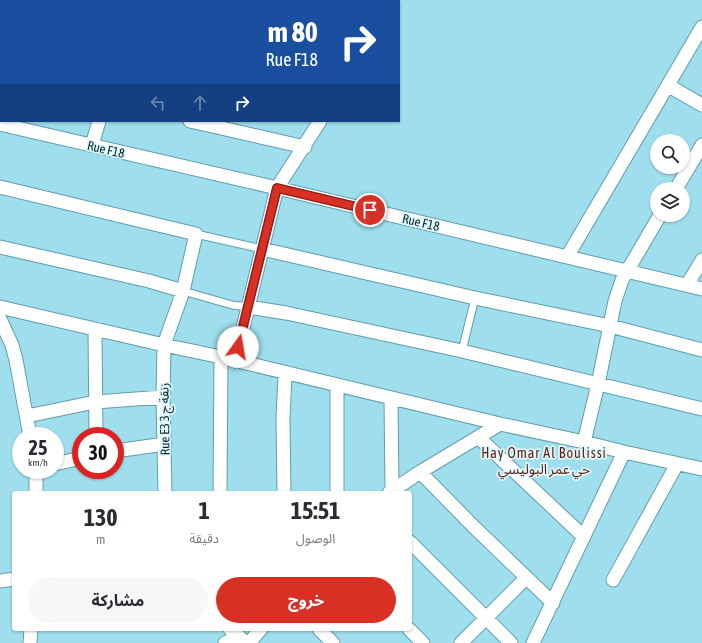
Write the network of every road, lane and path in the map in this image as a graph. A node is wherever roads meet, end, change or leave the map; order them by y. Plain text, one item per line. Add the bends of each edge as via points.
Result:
1 (702, 28) edge
2 (669, 86) junction
3 (702, 105) edge
4 (99, 122) edge
5 (194, 122) edge
6 (319, 122) edge
7 (4, 124) edge
8 (702, 144) edge
9 (92, 145) junction
10 (305, 147) junction
11 (680, 182) edge
12 (0, 187) edge
13 (277, 188) junction
14 (656, 222) edge
15 (196, 234) junction
16 (0, 247) edge
17 (262, 249) junction
18 (567, 256) junction
19 (702, 260) edge
20 (626, 271) junction
21 (687, 285) junction
22 (702, 289) edge
23 (183, 291) junction
24 (475, 298) junction
25 (0, 307) edge
26 (248, 307) junction
27 (0, 319) edge
28 (610, 326) junction
29 (95, 329) junction
30 (3, 332) edge
31 (164, 345) junction
32 (702, 350) edge
33 (462, 351) junction
34 (221, 357) junction
35 (235, 361) junction
36 (285, 374) junction
37 (598, 384) junction
38 (337, 386) junction
39 (164, 397) junction
40 (391, 398) junction
41 (95, 402) junction
42 (702, 409) edge
43 (27, 416) junction
44 (500, 424) junction
45 (29, 427) edge
46 (96, 427) edge
47 (479, 438) junction
48 (584, 442) junction
49 (165, 444) junction
50 (124, 450) edge
51 (624, 452) junction
52 (676, 464) junction
53 (702, 470) edge
54 (420, 472) junction
55 (36, 479) edge
56 (36, 491) edge
57 (165, 491) edge
58 (220, 491) edge
59 (284, 491) edge
60 (337, 491) edge
61 (391, 491) edge
62 (392, 491) edge
63 (584, 537) junction
64 (412, 544) edge
65 (526, 578) junction
66 (12, 579) edge
67 (612, 580) dead end
68 (0, 581) edge
69 (553, 603) junction
70 (486, 618) junction
71 (31, 631) edge
72 (257, 631) edge
73 (321, 631) edge
74 (412, 631) edge
75 (241, 638) edge
76 (30, 643) edge
77 (225, 643) edge
78 (333, 643) edge
79 (423, 643) edge
80 (461, 643) edge
81 (511, 643) edge
82 (533, 643) edge

1 - 2 street
2 - 3 street
2 - 18 street
4 - 9 street
5 - 10 street
6 - 10 street
7 - 9 street, Rue F18
8 - 11 street
9 - 13 street, Rue F18
10 - 13 street
12 - 15 street
13 - 17 street
13 - 18 street, Rue F18
14 - 20 street
15 - 17 lane
15 - 23 street, Rue E3 زنقة ج 3
16 - 23 street
17 - 24 street
17 - 26 street
18 - 20 street, Rue F18
19 - 21 street
20 - 21 street, Rue F18
20 - 28 street via 615,301
21 - 22 street, Rue F18
23 - 26 lane
23 - 31 street, Rue E3 زنقة ج 3
24 - 28 street
24 - 33 lane
25 - 29 street
26 - 33 street
26 - 35 street
27 - 30 street
28 - 32 street
28 - 37 street
29 - 31 street
29 - 41 street
30 - 43 street via 12,345
31 - 34 street
31 - 39 street, Rue E3 زنقة ج 3
33 - 37 street
34 - 35 street
34 - 58 street
35 - 36 street
36 - 38 street
36 - 59 street
37 - 42 street
37 - 48 street
38 - 40 street
38 - 60 street
39 - 41 street
39 - 49 street, Rue E3 زنقة ج 3
40 - 44 street
40 - 61 street
41 - 43 street
41 - 46 street
43 - 45 street
44 - 47 street
44 - 48 street
47 - 54 street
47 - 63 street
48 - 51 street
49 - 50 street
49 - 57 street, Rue E3 زنقة ج 3
51 - 52 street
51 - 63 street
52 - 53 street
52 - 67 street
54 - 62 street
54 - 65 street
55 - 56 street
63 - 69 street
64 - 70 street
65 - 69 street
65 - 70 street
66 - 68 street
69 - 82 street
70 - 80 street
70 - 81 street
71 - 76 street
72 - 75 street
73 - 78 street
74 - 79 street
75 - 77 street

